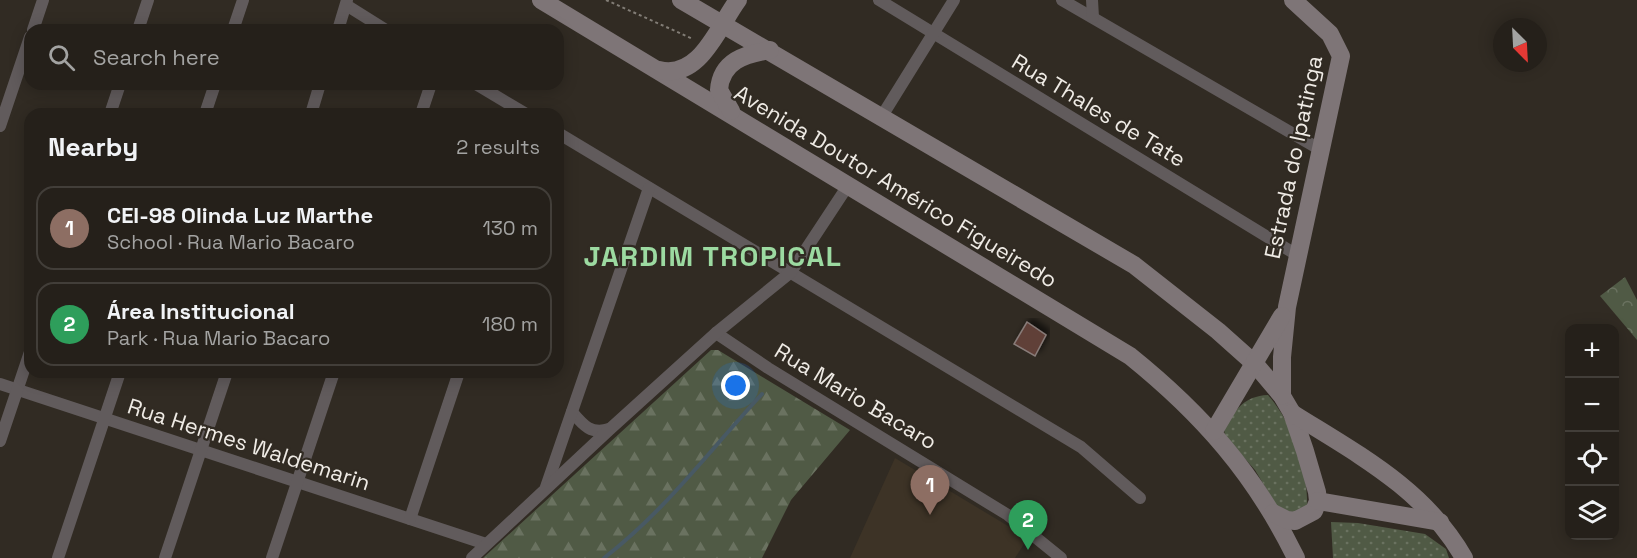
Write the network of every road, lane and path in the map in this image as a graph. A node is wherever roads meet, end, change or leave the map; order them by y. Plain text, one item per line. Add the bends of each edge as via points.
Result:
1 (43, 0) edge
2 (148, 0) edge
3 (243, 0) edge
4 (541, 0) edge
5 (606, 0) edge
6 (738, 0) edge
7 (879, 0) edge
8 (954, 0) edge
9 (1062, 0) edge
10 (1092, 0) edge
11 (1293, 0) edge
12 (347, 2) edge
13 (687, 4) edge
14 (1093, 17) junction
15 (35, 24) edge
16 (140, 24) edge
17 (235, 24) edge
18 (340, 24) edge
19 (378, 24) edge
20 (722, 24) junction
21 (934, 33) junction
22 (695, 40) dead end
23 (770, 50) junction
24 (24, 56) edge
25 (696, 60) junction
26 (651, 68) junction
27 (118, 90) edge
28 (213, 90) edge
29 (318, 90) edge
30 (429, 90) edge
31 (486, 90) edge
32 (112, 108) edge
33 (207, 108) edge
34 (313, 108) edge
35 (423, 108) edge
36 (516, 108) edge
37 (882, 116) junction
38 (739, 117) junction
39 (0, 126) edge
40 (564, 137) edge
41 (1322, 150) junction
42 (847, 186) junction
43 (649, 188) junction
44 (1298, 255) junction
45 (791, 272) junction
46 (1287, 307) junction
47 (716, 333) junction
48 (1255, 364) junction
49 (24, 370) edge
50 (118, 378) edge
51 (225, 378) edge
52 (332, 378) edge
53 (457, 378) edge
54 (0, 384) edge
55 (17, 390) junction
56 (1279, 392) junction
57 (1233, 394) junction
58 (572, 412) junction
59 (1292, 413) junction
60 (104, 418) junction
61 (610, 429) junction
62 (1214, 431) junction
63 (0, 441) edge
64 (202, 450) junction
65 (297, 482) junction
66 (546, 489) junction
67 (1140, 498) dead end
68 (1318, 501) junction
69 (1273, 513) junction
70 (410, 519) junction
71 (1440, 522) junction
72 (486, 544) junction
73 (58, 558) edge
74 (165, 558) edge
75 (272, 558) edge
76 (472, 558) edge
77 (1060, 558) edge
78 (1296, 558) edge
79 (1464, 558) edge

1 - 15 street
2 - 16 street
3 - 17 street
4 - 26 main road, Avenida Doutor Américo Figueiredo
5 - 22 path
6 - 20 main road
7 - 21 street, Rua Thales de Tate
8 - 21 street
9 - 14 street
10 - 14 street
11 - 41 main road, Estrada do Ipatinga via 1330,34 1341,56
12 - 18 street
12 - 19 street
13 - 20 main road
13 - 25 main road via 702,33
14 - 41 street
20 - 23 main road
20 - 25 main road
21 - 37 street
21 - 44 street, Rua Thales de Tate
23 - 37 main road
23 - 38 main road via 739,57 720,78 723,99
24 - 39 street
25 - 26 main road via 671,73
26 - 38 main road, Avenida Doutor Américo Figueiredo
27 - 32 street
28 - 33 street
29 - 34 street
30 - 35 street
31 - 36 street
37 - 48 main road via 1134,265 1184,302
38 - 42 main road, Avenida Doutor Américo Figueiredo
40 - 43 street
41 - 44 main road, Estrada do Ipatinga
42 - 45 street
42 - 62 main road, Avenida Doutor Américo Figueiredo via 1130,356
43 - 45 street
43 - 58 street
44 - 46 main road, Estrada do Ipatinga
45 - 47 street
45 - 67 street via 1082,447
46 - 48 main road, Estrada do Ipatinga
46 - 56 main road, Estrada do Ipatinga
47 - 61 street
47 - 77 street, Rua Mario Bacaro via 1008,514
48 - 56 main road
48 - 57 main road
49 - 55 street
50 - 60 street
51 - 64 street
52 - 65 street
53 - 70 street
54 - 55 street, Rua Hermes Waldemarin
55 - 60 street, Rua Hermes Waldemarin
55 - 63 street
56 - 57 main road via 1257,385
56 - 59 main road
57 - 62 main road
58 - 61 street via 591,430
58 - 66 street
59 - 68 main road
59 - 71 main road via 1385,470
60 - 64 street, Rua Hermes Waldemarin
60 - 73 street
61 - 66 street
62 - 69 main road, Avenida Doutor Américo Figueiredo
64 - 65 street, Rua Hermes Waldemarin
64 - 74 street
65 - 70 street, Rua Hermes Waldemarin
65 - 75 street
66 - 72 street
68 - 69 main road via 1314,511 1295,521
68 - 71 main road
69 - 78 main road, Avenida Doutor Américo Figueiredo
70 - 72 street, Rua Hermes Waldemarin
71 - 79 main road
72 - 76 street

